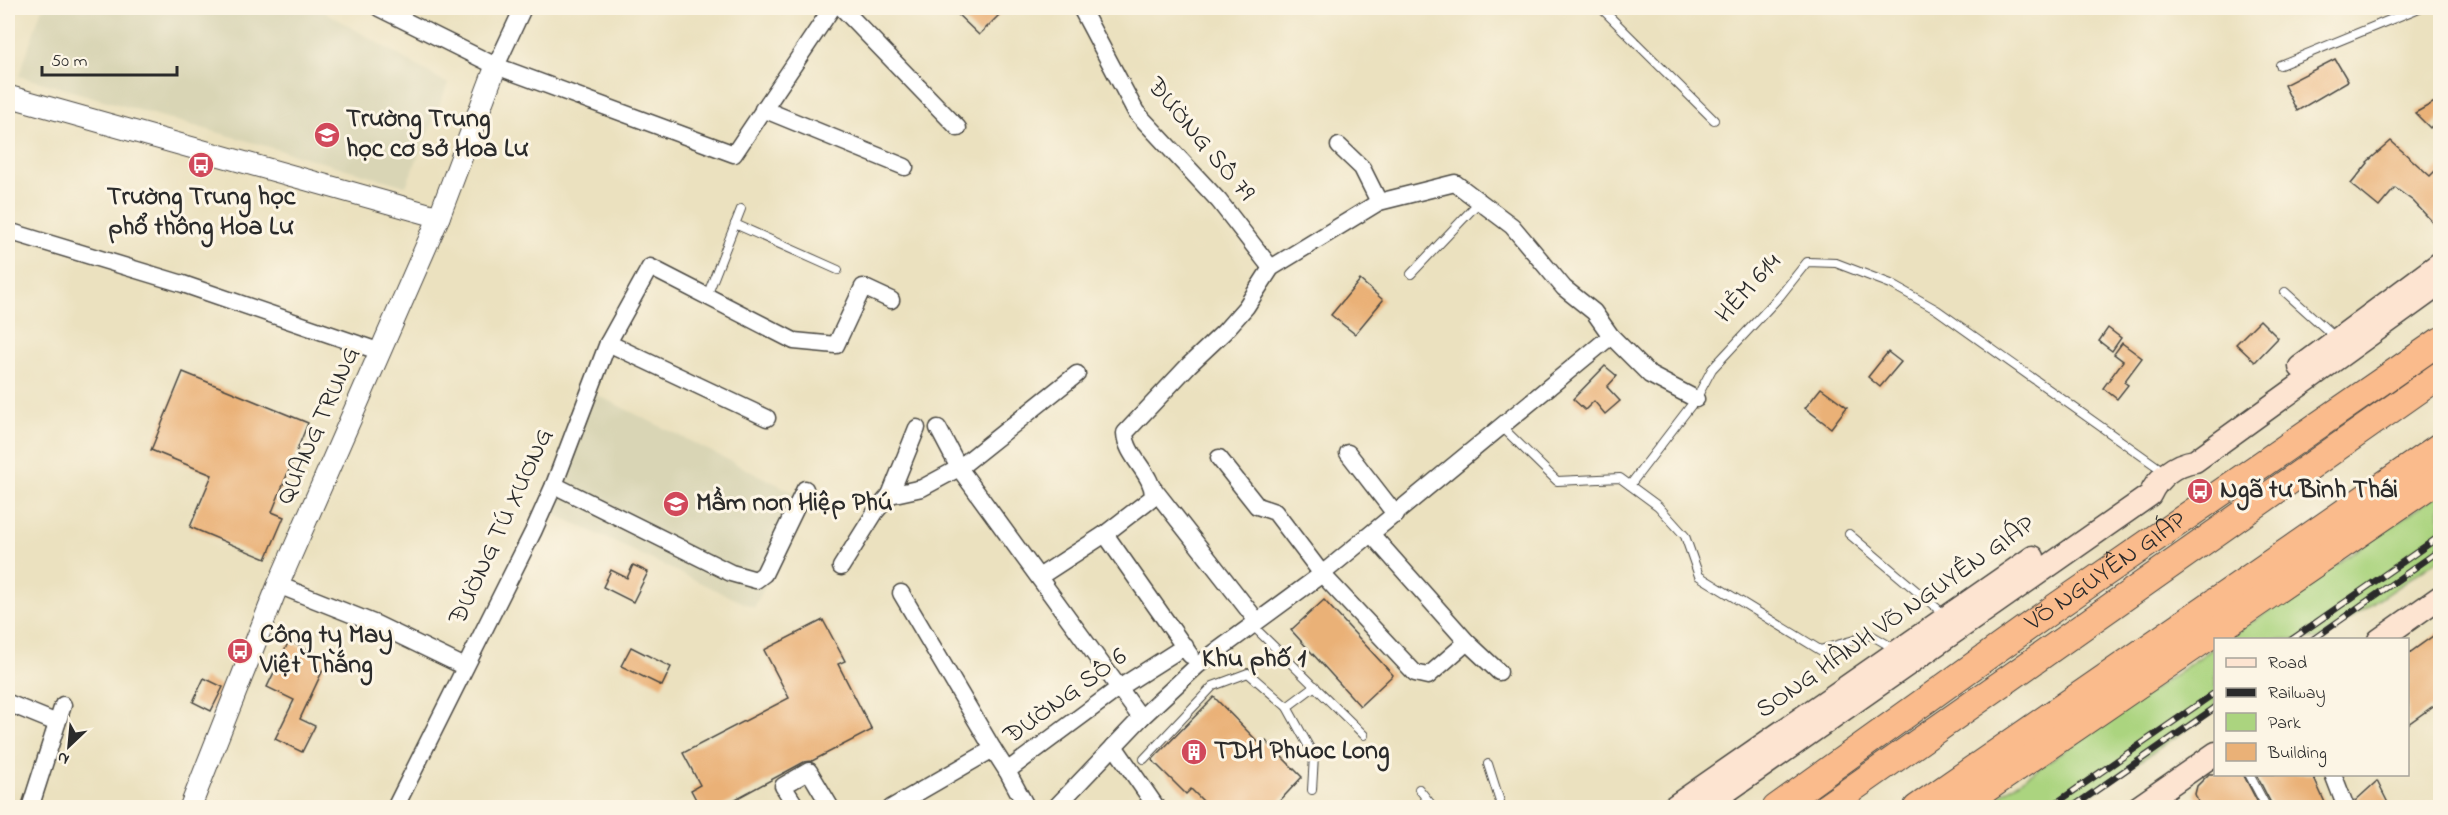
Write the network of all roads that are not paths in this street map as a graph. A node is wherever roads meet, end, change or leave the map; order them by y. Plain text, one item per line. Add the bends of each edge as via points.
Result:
1 (380, 8) edge
2 (523, 8) edge
3 (832, 8) edge
4 (842, 8) edge
5 (1081, 8) edge
6 (1601, 8) edge
7 (2419, 8) edge
8 (2280, 65) dead end
9 (496, 66) junction
10 (8, 96) edge
11 (763, 110) junction
12 (1714, 120) dead end
13 (958, 128) dead end
14 (1339, 146) dead end
15 (905, 167) dead end
16 (1481, 200) junction
17 (1379, 202) junction
18 (741, 209) dead end
19 (439, 217) junction
20 (735, 224) junction
21 (8, 231) edge
22 (2440, 263) edge
23 (1270, 268) junction
24 (838, 270) dead end
25 (1411, 274) dead end
26 (2440, 284) edge
27 (2285, 292) dead end
28 (707, 296) junction
29 (891, 300) dead end
30 (1611, 336) junction
31 (2337, 339) junction
32 (2440, 341) edge
33 (608, 343) junction
34 (381, 352) junction
35 (1077, 374) dead end
36 (2440, 375) edge
37 (1696, 399) junction
38 (767, 418) dead end
39 (1502, 427) junction
40 (917, 428) dead end
41 (938, 428) dead end
42 (2440, 446) edge
43 (1348, 453) dead end
44 (1219, 458) dead end
45 (959, 468) junction
46 (2168, 473) junction
47 (2440, 478) edge
48 (554, 485) junction
49 (1630, 485) junction
50 (1153, 488) junction
51 (805, 489) dead end
52 (890, 495) junction
53 (1395, 515) junction
54 (1106, 534) junction
55 (1849, 534) dead end
56 (1372, 535) junction
57 (841, 567) dead end
58 (1322, 574) junction
59 (1038, 577) junction
60 (278, 585) junction
61 (901, 593) dead end
62 (2440, 597) edge
63 (1948, 617) junction
64 (1255, 623) junction
65 (2380, 638) edge
66 (1467, 642) junction
67 (1185, 646) junction
68 (1898, 651) junction
69 (1198, 665) junction
70 (465, 667) junction
71 (1499, 672) dead end
72 (1315, 687) junction
73 (1119, 688) junction
74 (8, 703) edge
75 (63, 705) dead end
76 (1287, 707) junction
77 (1141, 718) junction
78 (57, 723) junction
79 (1364, 735) dead end
80 (1114, 746) junction
81 (993, 749) junction
82 (2214, 754) edge
83 (1144, 759) dead end
84 (1488, 764) dead end
85 (1006, 771) junction
86 (2250, 776) edge
87 (2334, 776) edge
88 (1419, 789) dead end
89 (1312, 790) dead end
90 (2345, 805) dead end
91 (30, 807) edge
92 (190, 807) edge
93 (395, 807) edge
94 (797, 807) edge
95 (831, 807) edge
96 (891, 807) edge
97 (1027, 807) edge
98 (1054, 807) edge
99 (1157, 807) edge
100 (1434, 807) edge
101 (1502, 807) edge
102 (1672, 807) edge
103 (1703, 807) edge
104 (1776, 807) edge
105 (1825, 807) edge
106 (1917, 807) edge
107 (1958, 807) edge
108 (2137, 807) edge
109 (2267, 807) edge

1 - 9 street
2 - 9 street
3 - 11 street
4 - 13 street
5 - 23 street, ĐƯỜNG SỐ 79 via 1136,112 1219,201
6 - 12 lane
7 - 8 lane
9 - 11 street via 734,154
9 - 19 street, QUANG TRUNG
10 - 19 street
11 - 15 street
14 - 17 street via 1362,168
16 - 17 street via 1455,183
16 - 25 lane
16 - 30 street via 1512,226 1564,288 1594,312
17 - 23 street
18 - 20 lane
19 - 34 street, QUANG TRUNG
20 - 24 lane
20 - 28 lane
21 - 34 street via 183,284
22 - 31 main road
23 - 50 street via 1224,333 1188,365 1125,433 1126,446
26 - 46 main road, SONG HÀNH VÕ NGUYÊN GIÁP via 2194,461
27 - 31 lane
28 - 29 street via 794,341 837,345 862,287
28 - 33 street, ĐƯỜNG TÚ XƯƠNG via 650,267
30 - 37 street via 1650,375
30 - 39 street
31 - 46 main road via 2192,447
32 - 104 highway, VÕ NGUYÊN GIÁP via 2050,611
33 - 38 street
33 - 48 street, ĐƯỜNG TÚ XƯƠNG
34 - 60 street, QUANG TRUNG
35 - 45 street
36 - 105 highway, VÕ NGUYÊN GIÁP
37 - 46 lane, HẺM 614 via 1712,369 1807,262 1836,263 1891,284 1937,310
37 - 49 lane
39 - 49 lane via 1557,481 1620,478
39 - 53 street
40 - 52 street
41 - 45 street
42 - 106 highway
43 - 53 street
44 - 58 street via 1257,507 1275,512
45 - 52 street via 922,488
45 - 59 street
46 - 63 main road, SONG HÀNH VÕ NGUYÊN GIÁP via 2137,485
46 - 103 main road, SONG HÀNH VÕ NGUYÊN GIÁP via 2150,495
47 - 107 highway
48 - 51 street via 731,573 756,580 764,574
48 - 70 street, ĐƯỜNG TÚ XƯƠNG
49 - 68 lane via 1658,506 1685,536 1699,576 1820,650 1871,635
50 - 54 street via 1153,497
50 - 64 street
52 - 57 street
53 - 56 street
54 - 59 street
54 - 67 street
55 - 63 lane
56 - 58 street
56 - 66 street
58 - 64 street
58 - 66 street via 1421,676 1428,676
59 - 73 street
60 - 70 street via 376,624
60 - 92 street, QUANG TRUNG
61 - 81 street
62 - 65 main road
63 - 68 main road, SONG HÀNH VÕ NGUYÊN GIÁP
64 - 69 street
64 - 72 lane
66 - 71 street
67 - 69 street
67 - 73 street, ĐƯỜNG SỐ 6
68 - 102 main road, SONG HÀNH VÕ NGUYÊN GIÁP
69 - 77 street
70 - 93 street, ĐƯỜNG TÚ XƯƠNG
72 - 76 lane
72 - 79 lane
73 - 77 street
73 - 85 street, ĐƯỜNG SỐ 6
74 - 78 street
75 - 78 street
76 - 83 lane via 1248,673 1213,686
76 - 89 lane via 1314,756
77 - 80 street
78 - 91 street
80 - 98 street
80 - 99 street
81 - 85 street, ĐƯỜNG SỐ 6
81 - 96 street, ĐƯỜNG SỐ 6
82 - 108 main road
84 - 101 lane
85 - 97 street
86 - 109 lane
87 - 90 street
88 - 100 lane
94 - 95 street via 783,786 809,771

